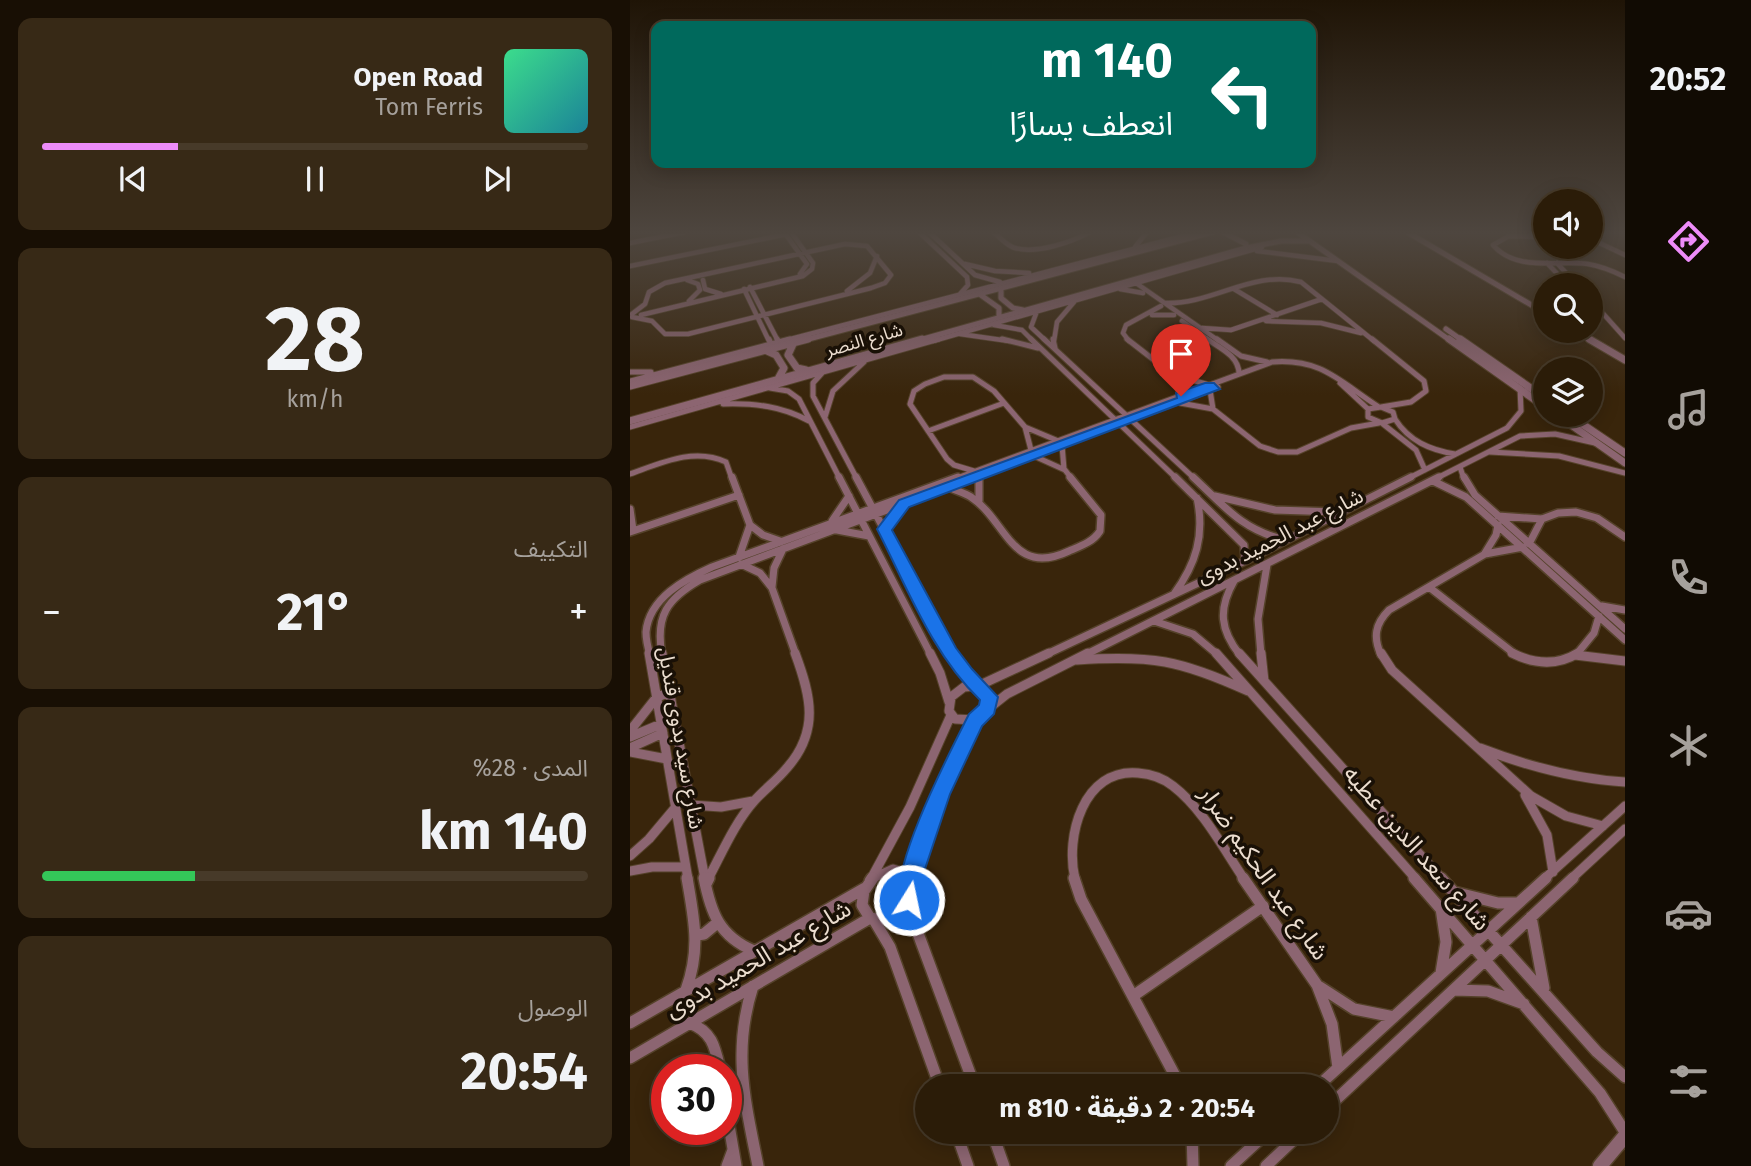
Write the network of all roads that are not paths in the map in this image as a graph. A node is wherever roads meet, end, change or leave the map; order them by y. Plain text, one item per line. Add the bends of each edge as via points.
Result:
1 (660, 286) edge
2 (758, 286) edge
3 (852, 286) edge
4 (875, 286) edge
5 (968, 286) edge
6 (996, 286) edge
7 (1007, 286) edge
8 (1116, 286) edge
9 (1123, 286) edge
10 (1136, 286) edge
11 (1148, 286) edge
12 (1243, 286) edge
13 (1306, 286) edge
14 (1374, 286) edge
15 (1384, 286) edge
16 (1503, 286) edge
17 (1505, 286) edge
18 (701, 287) joint
19 (751, 288) junction
20 (1001, 288) junction
21 (1116, 288) junction
22 (1234, 289) junction
23 (744, 290) junction
24 (977, 292) junction
25 (1146, 293) junction
26 (1515, 293) junction
27 (722, 295) junction
28 (957, 296) junction
29 (835, 297) junction
30 (748, 298) junction
31 (1322, 299) junction
32 (1067, 300) junction
33 (1077, 300) junction
34 (647, 301) junction
35 (689, 301) junction
36 (1533, 302) edge
37 (1190, 303) junction
38 (1163, 305) junction
39 (668, 308) junction
40 (1024, 310) junction
41 (1418, 310) junction
42 (1037, 311) junction
43 (1410, 312) junction
44 (1603, 313) edge
45 (765, 315) junction
46 (1148, 315) junction
47 (1177, 315) junction
48 (1276, 315) junction
49 (631, 316) edge
50 (758, 316) junction
51 (999, 317) junction
52 (877, 318) junction
53 (1431, 319) junction
54 (1424, 321) junction
55 (1256, 322) junction
56 (655, 323) junction
57 (989, 324) junction
58 (1031, 327) junction
59 (1201, 328) junction
60 (1022, 330) junction
61 (1231, 330) junction
62 (956, 334) junction
63 (1369, 335) junction
64 (1625, 338) edge
65 (1603, 341) edge
66 (779, 342) junction
67 (794, 342) junction
68 (1221, 342) junction
69 (1596, 343) edge
70 (771, 344) junction
71 (908, 345) junction
72 (1055, 349) junction
73 (765, 350) junction
74 (1043, 350) junction
75 (1625, 353) edge
76 (1241, 356) junction
77 (1234, 358) junction
78 (867, 359) junction
79 (717, 360) junction
80 (1625, 360) edge
81 (1272, 362) junction
82 (808, 370) junction
83 (825, 370) junction
84 (669, 371) junction
85 (630, 372) edge
86 (1172, 374) junction
87 (1239, 374) junction
88 (777, 380) junction
89 (630, 383) edge
90 (766, 388) junction
91 (1211, 388) junction
92 (1520, 388) junction
93 (1533, 390) edge
94 (804, 392) junction
95 (1181, 396) junction
96 (1533, 398) edge
97 (1177, 402) junction
98 (1004, 403) junction
99 (1407, 404) junction
100 (708, 405) junction
101 (1380, 407) junction
102 (1213, 409) junction
103 (1367, 412) junction
104 (1129, 417) junction
105 (824, 418) junction
106 (1396, 418) junction
107 (630, 421) edge
108 (810, 421) junction
109 (1117, 422) junction
110 (1381, 423) junction
111 (630, 427) edge
112 (1025, 427) junction
113 (1574, 427) edge
114 (1587, 427) edge
115 (1351, 428) junction
116 (1507, 428) junction
117 (928, 430) junction
118 (1520, 436) junction
119 (1060, 443) junction
120 (1598, 444) junction
121 (1489, 452) junction
122 (1032, 453) junction
123 (1625, 453) edge
124 (1456, 454) junction
125 (947, 459) junction
126 (1625, 463) edge
127 (1460, 467) junction
128 (1065, 470) junction
129 (1425, 470) junction
130 (977, 473) junction
131 (1625, 473) edge
132 (630, 474) edge
133 (1433, 481) junction
134 (948, 484) junction
135 (739, 495) junction
136 (1212, 495) junction
137 (849, 496) junction
138 (1197, 497) junction
139 (979, 502) junction
140 (904, 504) junction
141 (630, 509) edge
142 (874, 511) junction
143 (1341, 512) junction
144 (1497, 515) junction
145 (859, 517) junction
146 (1542, 519) junction
147 (1326, 520) junction
148 (750, 525) junction
149 (1498, 525) junction
150 (831, 527) junction
151 (884, 529) junction
152 (1338, 529) junction
153 (632, 531) edge
154 (869, 536) junction
155 (1625, 537) edge
156 (1287, 540) junction
157 (783, 545) junction
158 (1526, 546) junction
159 (1485, 554) junction
160 (739, 561) junction
161 (1245, 561) junction
162 (1267, 565) junction
163 (1234, 581) junction
164 (1429, 587) junction
165 (772, 588) junction
166 (1173, 596) junction
167 (1597, 604) junction
168 (1625, 610) edge
169 (1599, 616) junction
170 (1154, 621) junction
171 (1625, 629) edge
172 (1625, 640) edge
173 (1238, 652) junction
174 (1574, 654) junction
175 (1073, 660) junction
176 (1224, 661) junction
177 (1625, 661) edge
178 (1264, 681) junction
179 (977, 686) junction
180 (669, 692) junction
181 (1251, 692) junction
182 (656, 698) junction
183 (949, 702) junction
184 (988, 709) junction
185 (951, 715) junction
186 (975, 720) junction
187 (662, 729) junction
188 (630, 731) edge
189 (630, 737) edge
190 (1475, 746) junction
191 (630, 750) edge
192 (667, 759) junction
193 (1625, 782) edge
194 (1516, 784) junction
195 (754, 801) junction
196 (691, 805) junction
197 (1625, 806) edge
198 (676, 808) junction
199 (1602, 826) junction
200 (1625, 829) edge
201 (630, 856) edge
202 (686, 867) junction
203 (630, 871) edge
204 (1553, 872) junction
205 (867, 884) junction
206 (706, 885) junction
207 (910, 886) junction
208 (1454, 891) junction
209 (1518, 903) junction
210 (1263, 906) junction
211 (1441, 908) junction
212 (1531, 917) junction
213 (872, 919) junction
214 (716, 924) junction
215 (1489, 930) junction
216 (698, 935) junction
217 (1473, 944) junction
218 (1502, 944) junction
219 (754, 951) junction
220 (1486, 959) junction
221 (1440, 975) junction
222 (1317, 985) junction
223 (753, 986) junction
224 (686, 990) junction
225 (1453, 990) junction
226 (1545, 992) junction
227 (1133, 996) junction
228 (1526, 1004) junction
229 (1394, 1017) junction
230 (630, 1023) edge
231 (689, 1023) junction
232 (716, 1054) edge
233 (630, 1058) edge
234 (1338, 1068) junction
235 (935, 1074) edge
236 (970, 1074) edge
237 (1174, 1074) edge
238 (1331, 1074) edge
239 (1625, 1077) edge
240 (1339, 1097) edge
241 (1625, 1134) edge
242 (960, 1144) edge
243 (996, 1144) edge
244 (1192, 1144) edge
245 (1254, 1144) edge
246 (1289, 1144) edge
247 (733, 1145) edge
248 (734, 1150) junction
249 (727, 1166) edge
250 (736, 1166) edge
251 (758, 1166) edge
252 (968, 1166) edge
253 (1004, 1166) edge
254 (1193, 1166) edge
255 (1231, 1166) edge
256 (1266, 1166) edge
257 (1600, 1166) edge

1 - 34 street via 646,295
2 - 19 street
3 - 29 street
4 - 29 street
5 - 28 street
6 - 24 street
7 - 20 street, شارع النصر
8 - 32 street, شارع النصر
9 - 21 street
10 - 25 street
11 - 25 street
12 - 22 street
13 - 31 street
14 - 43 street
15 - 41 street
16 - 26 street
17 - 26 street
18 - 27 street
18 - 35 street
19 - 23 street
19 - 45 street
20 - 24 street, شارع النصر
20 - 40 street via 1001,298
21 - 25 street
21 - 33 street
22 - 37 street
22 - 48 street
23 - 27 street
23 - 30 street
24 - 28 street
24 - 51 street via 999,308
24 - 52 street, شارع النصر
25 - 38 street
26 - 36 street
27 - 30 street
27 - 35 street
27 - 39 street
28 - 52 street
29 - 45 street
30 - 50 street
31 - 48 street
31 - 63 street
32 - 33 street
32 - 40 street, شارع النصر
32 - 42 street
33 - 72 street via 1056,322
34 - 39 street
34 - 49 street
35 - 39 street
37 - 38 street
37 - 47 street
38 - 46 street
38 - 47 street
39 - 49 street
39 - 56 street
40 - 51 street, شارع النصر
41 - 43 street
41 - 53 street
42 - 57 street
42 - 58 street
43 - 54 street
44 - 64 street
45 - 50 street
45 - 66 street
46 - 47 street
46 - 86 street via 1130,322 1123,333
47 - 59 street
47 - 77 street
48 - 55 street
49 - 56 street
50 - 56 street via 681,335 661,332
50 - 70 street
51 - 71 street, شارع النصر
52 - 66 street
52 - 67 street, شارع النصر
53 - 54 street
53 - 93 street
54 - 92 street
55 - 61 street
55 - 63 street via 1321,323
57 - 60 street
57 - 62 street
58 - 60 street
58 - 72 street
59 - 61 street
59 - 68 street
60 - 74 street
61 - 68 street
62 - 71 street
62 - 74 street
63 - 99 street via 1424,381 1423,395
65 - 75 street
66 - 70 street
67 - 73 street, شارع النصر
67 - 82 street via 788,355 797,368
68 - 76 street
69 - 80 street
70 - 79 street
71 - 78 street
71 - 82 street, شارع النصر
72 - 104 street
73 - 79 street, شارع النصر
73 - 88 street via 776,355 784,368
74 - 109 street
76 - 77 street
76 - 81 street
77 - 87 street
78 - 83 street
78 - 105 street via 836,385
79 - 84 street
79 - 89 street, شارع النصر
81 - 87 street
81 - 101 street via 1321,365
82 - 88 street, شارع النصر
83 - 90 street
83 - 94 street
84 - 85 street
84 - 89 street
86 - 91 street
86 - 95 street
87 - 91 street
88 - 107 street, شارع النصر
90 - 94 street
90 - 100 street
91 - 95 street
91 - 97 street
91 - 102 street
91 - 103 street via 1272,367 1300,364 1327,373
92 - 96 street
92 - 116 street via 1522,409
94 - 105 street
94 - 108 street
95 - 104 street
97 - 102 street
97 - 104 street
98 - 112 street
98 - 117 street
98 - 117 street via 989,384 976,377 958,375 927,383 916,390 909,404
99 - 101 street
99 - 106 street
100 - 108 street via 767,405
100 - 111 street
101 - 103 street
101 - 106 street
102 - 115 street via 1259,446 1278,452 1306,449
103 - 110 street
103 - 115 street
104 - 109 street
104 - 136 street
105 - 142 street
106 - 110 street
106 - 124 street via 1399,427 1415,440
108 - 137 street
109 - 119 street
109 - 138 street
110 - 115 street
110 - 129 street via 1416,450
112 - 119 street
112 - 122 street
113 - 120 street
114 - 123 street
116 - 118 street via 1517,430
116 - 124 street, شارع عبد الحميد بدوى
117 - 125 street
118 - 120 street, شارع عبد الحميد بدوى via 1555,434
118 - 121 street, شارع عبد الحميد بدوى
119 - 122 street
119 - 128 street
120 - 126 street
121 - 127 street, شارع عبد الحميد بدوى
121 - 131 street via 1549,454
122 - 128 street
122 - 130 street
124 - 129 street, شارع عبد الحميد بدوى
125 - 130 street
125 - 134 street
127 - 133 street, شارع عبد الحميد بدوى
127 - 144 street via 1467,486
128 - 139 street via 1103,522 1091,542 1065,554 1043,558 1022,554
129 - 143 street, شارع عبد الحميد بدوى
130 - 134 street
130 - 139 street
132 - 135 street via 691,456 712,456 726,462
133 - 149 street via 1457,491
133 - 152 street, شارع عبد الحميد بدوى
134 - 139 street
134 - 140 street
134 - 142 street
135 - 148 street
135 - 153 street
136 - 143 street via 1290,512
136 - 156 street via 1253,530
137 - 145 street
137 - 150 street
138 - 161 street via 1239,538
138 - 166 street via 1200,545 1186,579
140 - 142 street
140 - 151 street
141 - 153 street
142 - 145 street, شارع سيد بدوى قنديل
142 - 151 street
143 - 147 street, شارع عبد الحميد بدوى
144 - 146 street
144 - 158 street
145 - 150 street, شارع سيد بدوى قنديل
145 - 154 street
146 - 155 street via 1566,512 1586,514
146 - 158 street
147 - 152 street
147 - 156 street, شارع عبد الحميد بدوى
148 - 157 street
148 - 160 street
149 - 158 street
149 - 159 street
150 - 154 street
150 - 157 street, شارع سيد بدوى قنديل
151 - 179 street via 950,653
152 - 162 street, شارع عبد الحميد بدوى
154 - 183 street via 940,673
156 - 161 street, شارع عبد الحميد بدوى
157 - 160 street, شارع سيد بدوى قنديل
157 - 165 street
158 - 159 street
158 - 167 street
158 - 169 street
159 - 164 street
160 - 165 street via 760,573
160 - 180 street, شارع سيد بدوى قنديل via 685,589 661,618 659,637
160 - 182 street, شارع سيد بدوى قنديل via 685,580 651,614 646,633
161 - 166 street, شارع عبد الحميد بدوى
162 - 163 street, شارع عبد الحميد بدوى
162 - 178 street via 1258,619
163 - 170 street, شارع عبد الحميد بدوى
163 - 173 street, شارع سعد الدين عطيه via 1221,609 1222,624
164 - 174 street via 1518,657 1554,664
164 - 190 street via 1380,618 1375,642 1392,670
165 - 195 street via 807,689 811,718 799,753
166 - 179 street, شارع عبد الحميد بدوى
167 - 168 street
167 - 171 street
169 - 172 street
169 - 174 street via 1589,641
170 - 175 street, شارع عبد الحميد بدوى
170 - 176 street, شارع سعد الدين عطيه via 1193,632
173 - 176 street
173 - 178 street, شارع سعد الدين عطيه
174 - 177 street
175 - 181 street via 1128,658 1179,663
175 - 184 street, شارع عبد الحميد بدوى via 1007,694
176 - 181 street, شارع سعد الدين عطيه
178 - 208 street, شارع سعد الدين عطيه
179 - 183 street via 959,689
179 - 184 street via 989,697
180 - 182 street
180 - 196 street, شارع سيد بدوى قنديل
181 - 211 street, شارع سعد الدين عطيه
182 - 187 street, شارع سيد بدوى قنديل
182 - 188 street
183 - 185 street
184 - 186 street
185 - 186 street via 961,721
185 - 205 street, شارع عبد الحميد بدوى
186 - 207 street via 947,776
187 - 189 street
187 - 191 street
187 - 192 street, شارع سيد بدوى قنديل
190 - 193 street via 1546,771
190 - 194 street
191 - 192 street
192 - 198 street, شارع سيد بدوى قنديل
194 - 199 street via 1557,811
194 - 204 street via 1547,835
195 - 196 street via 721,807
195 - 206 street
196 - 206 street, شارع سيد بدوى قنديل
197 - 199 street
198 - 201 street
198 - 202 street, شارع سيد بدوى قنديل
199 - 204 street
200 - 212 street
202 - 203 street
202 - 216 street, شارع سيد بدوى قنديل
204 - 209 street
205 - 207 street via 877,874 893,869 900,871
205 - 213 street via 862,905
205 - 219 street, شارع عبد الحميد بدوى
206 - 214 street, شارع سيد بدوى قنديل
207 - 213 street via 898,914 882,921
207 - 236 street via 916,928
208 - 209 street via 1498,904
208 - 215 street, شارع سعد الدين عطيه
209 - 215 street
210 - 222 street, شارع عبد الحكيم ضرار
210 - 227 street
210 - 227 street, شارع عبد الحكيم ضرار via 1180,790 1149,772 1131,770 1105,781 1085,802 1077,819 1071,858 1081,899
211 - 217 street, شارع سعد الدين عطيه
211 - 221 street via 1446,942
212 - 218 street
212 - 226 street
213 - 223 street, شارع عبد الحميد بدوى
213 - 235 street via 897,963
214 - 216 street
214 - 219 street
215 - 217 street
215 - 218 street, شارع سعد الدين عطيه
216 - 224 street, شارع سيد بدوى قنديل
217 - 220 street, شارع سعد الدين عطيه
217 - 221 street
218 - 220 street
218 - 226 street, شارع سعد الدين عطيه
219 - 224 street, شارع عبد الحميد بدوى
220 - 225 street
220 - 228 street, شارع سعد الدين عطيه
221 - 229 street
222 - 229 street, شارع عبد الحكيم ضرار via 1354,1010
222 - 234 street, شارع عبد الحكيم ضرار via 1332,1024
223 - 231 street, شارع عبد الحميد بدوى
223 - 251 street via 745,1004 738,1062
224 - 230 street, شارع عبد الحميد بدوى
225 - 228 street via 1488,991
225 - 240 street
226 - 239 street, شارع سعد الدين عطيه
227 - 237 street, شارع عبد الحكيم ضرار
228 - 241 street, شارع سعد الدين عطيه via 1600,1093
229 - 234 street
231 - 232 street via 704,1027 713,1037
231 - 233 street, شارع عبد الحميد بدوى
234 - 238 street
241 - 257 street
242 - 252 street
243 - 253 street
244 - 254 street
245 - 255 street
246 - 256 street
247 - 248 street
248 - 249 street
248 - 250 street

